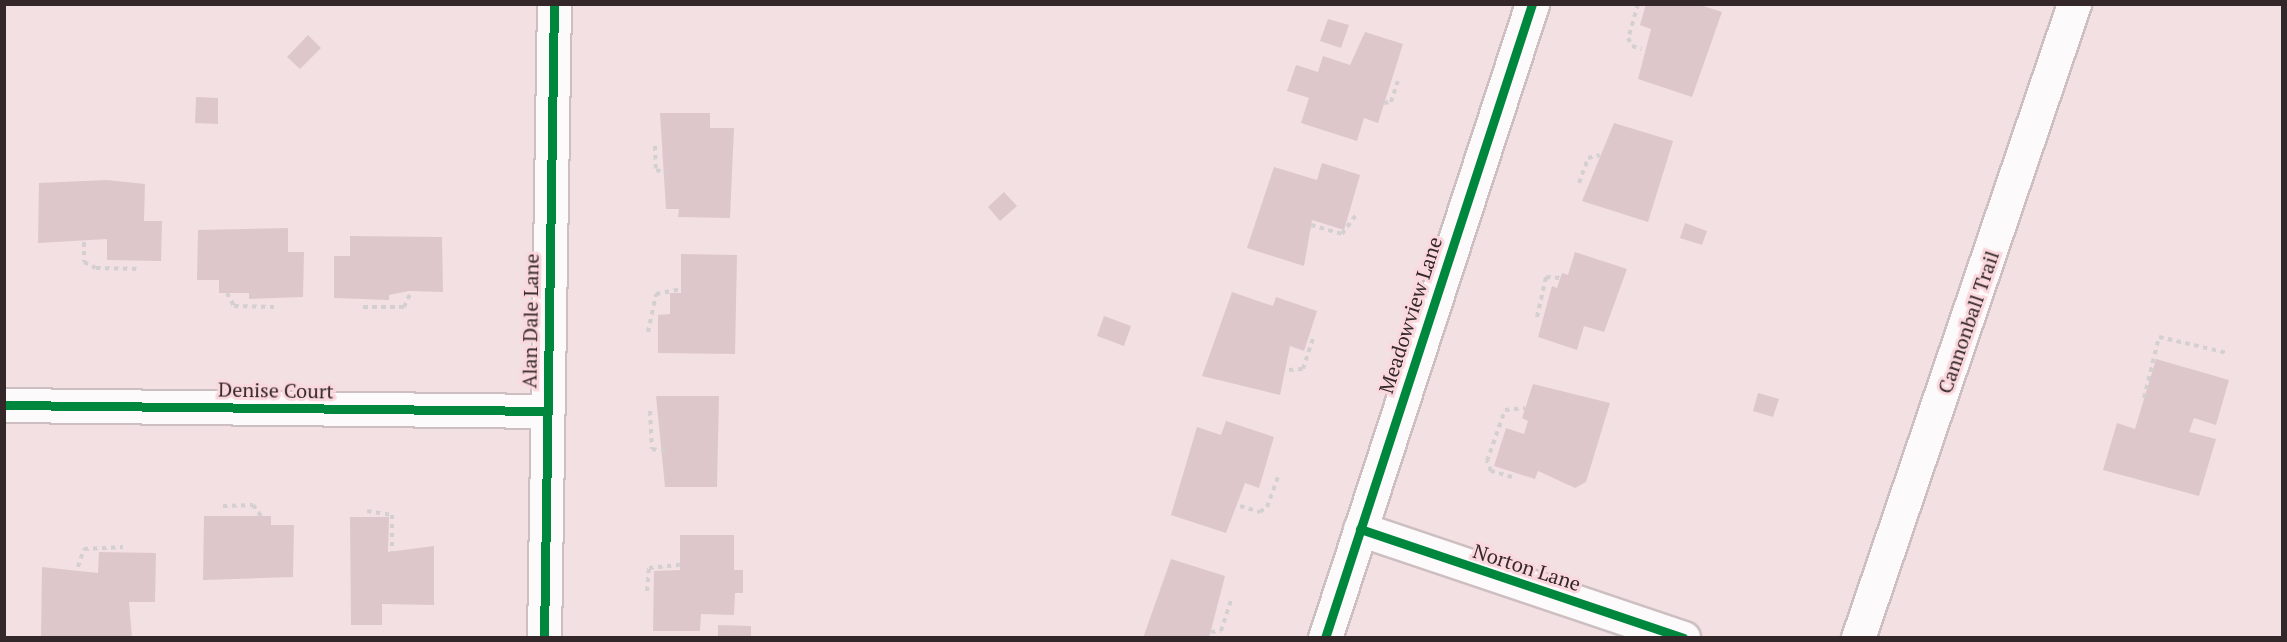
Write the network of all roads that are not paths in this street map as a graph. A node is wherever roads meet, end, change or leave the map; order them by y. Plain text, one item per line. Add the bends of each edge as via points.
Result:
1 (554, 4) edge
2 (1532, 4) edge
3 (2074, 4) edge
4 (4, 405) edge
5 (546, 411) junction
6 (1360, 529) junction
7 (544, 638) edge
8 (1325, 638) edge
9 (1683, 638) edge
10 (1858, 638) edge

1 - 5 street, Alan Dale Lane
2 - 6 street, Meadowview Lane
3 - 10 street, Cannonball Trail
4 - 5 street, Denise Court
5 - 7 street, Alan Dale Lane
6 - 8 street, Meadowview Lane
6 - 9 street, Norton Lane

